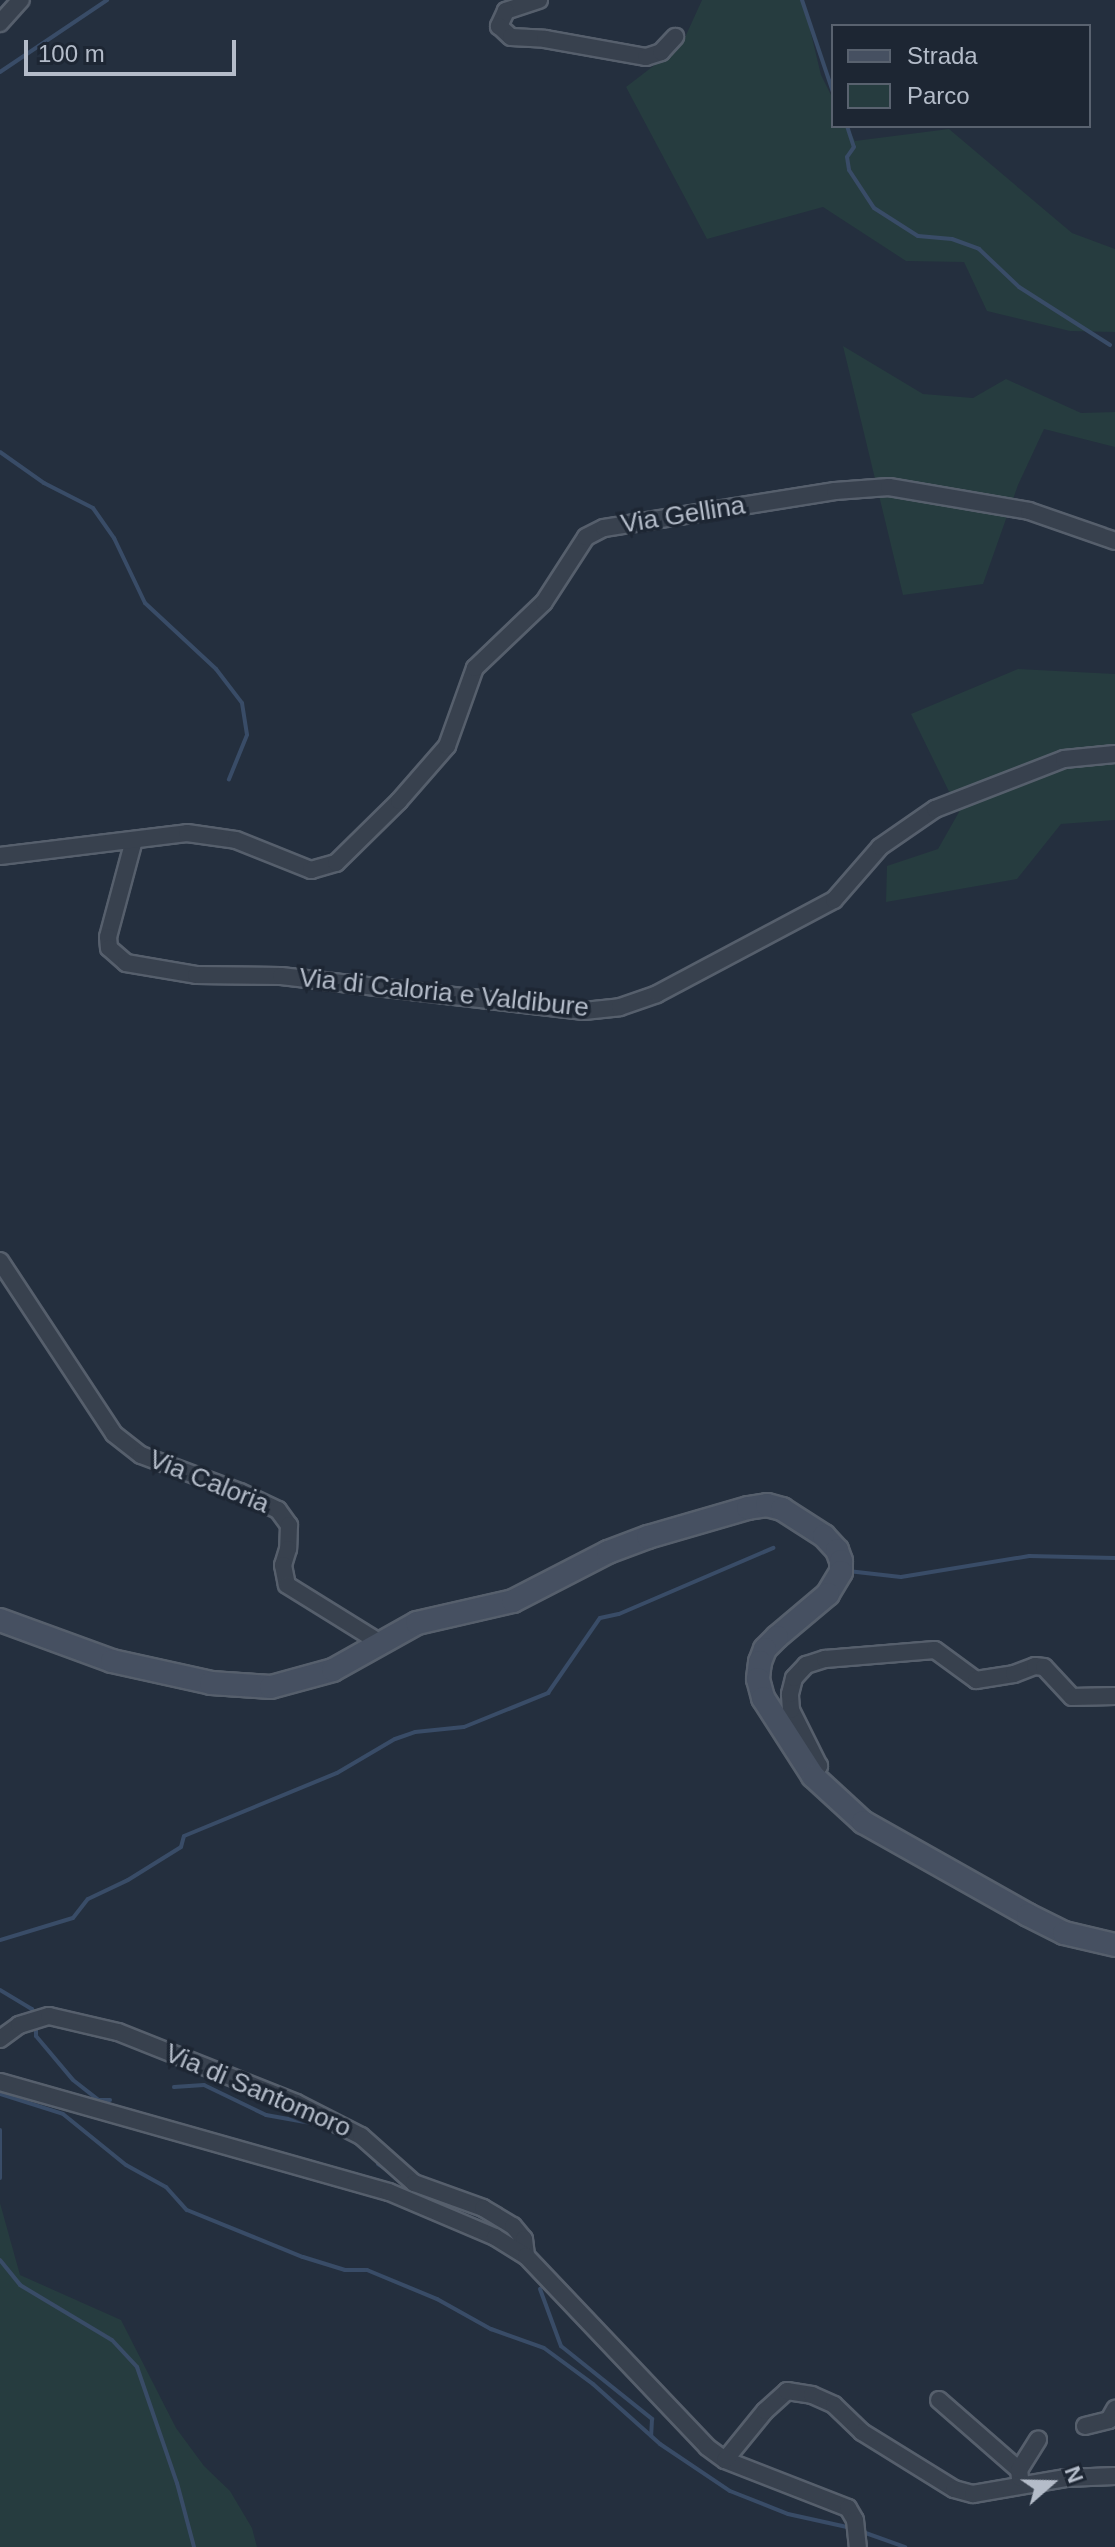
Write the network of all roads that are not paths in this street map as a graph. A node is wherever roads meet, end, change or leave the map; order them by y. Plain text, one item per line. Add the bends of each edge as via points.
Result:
1 (21, 0) edge
2 (539, 0) edge
3 (0, 23) edge
4 (675, 37) dead end
5 (1115, 541) edge
6 (1115, 754) edge
7 (134, 840) junction
8 (0, 856) edge
9 (0, 1261) edge
10 (0, 1620) edge
11 (382, 1644) junction
12 (1115, 1696) edge
13 (813, 1776) junction
14 (1115, 1945) edge
15 (0, 2039) edge
16 (0, 2082) edge
17 (526, 2256) junction
18 (939, 2400) dead end
19 (1115, 2409) edge
20 (1085, 2426) dead end
21 (1038, 2440) dead end
22 (725, 2460) junction
23 (1019, 2470) junction
24 (1115, 2476) edge
25 (1021, 2487) junction
26 (858, 2545) edge

1 - 3 street
2 - 4 street via 506,11 499,26 511,37 646,57 661,52
5 - 7 street, Via Gellina via 1029,511 889,487 604,528 586,537 544,602 475,668 447,746 336,863 311,870 236,840 187,833
6 - 7 street, Via di Caloria e Valdibure via 1064,759 935,809 880,847 834,900 657,994 620,1007 584,1011 281,976 196,975 126,963 109,948 108,937
7 - 8 street
9 - 11 street, Via Caloria via 114,1434 141,1455 278,1510 289,1525 283,1565 287,1585
10 - 11 main road via 112,1661 240,1687 299,1682
11 - 13 main road via 417,1623 513,1601 648,1537 748,1508 782,1509 824,1536 841,1561 836,1583 771,1643 760,1662 763,1698
12 - 13 street via 1072,1697 1044,1667 976,1680 935,1650 825,1659 806,1665 794,1678 790,1694 791,1710 819,1766
13 - 14 main road via 863,1822 1028,1915 1064,1933
15 - 17 street, Via di Santomoro via 19,2025 49,2016 118,2032 296,2103 383,2151 414,2183 483,2208 513,2226 524,2239
16 - 17 street, Via di Santomoro via 389,2192 495,2237
17 - 22 street, Via di Santomoro
18 - 23 street
19 - 20 street via 1109,2420
21 - 23 street
22 - 25 street via 780,2394 798,2392 834,2405 862,2432 954,2489 982,2494
22 - 26 street, Via di Santomoro via 840,2504 853,2513
23 - 25 street
24 - 25 street

